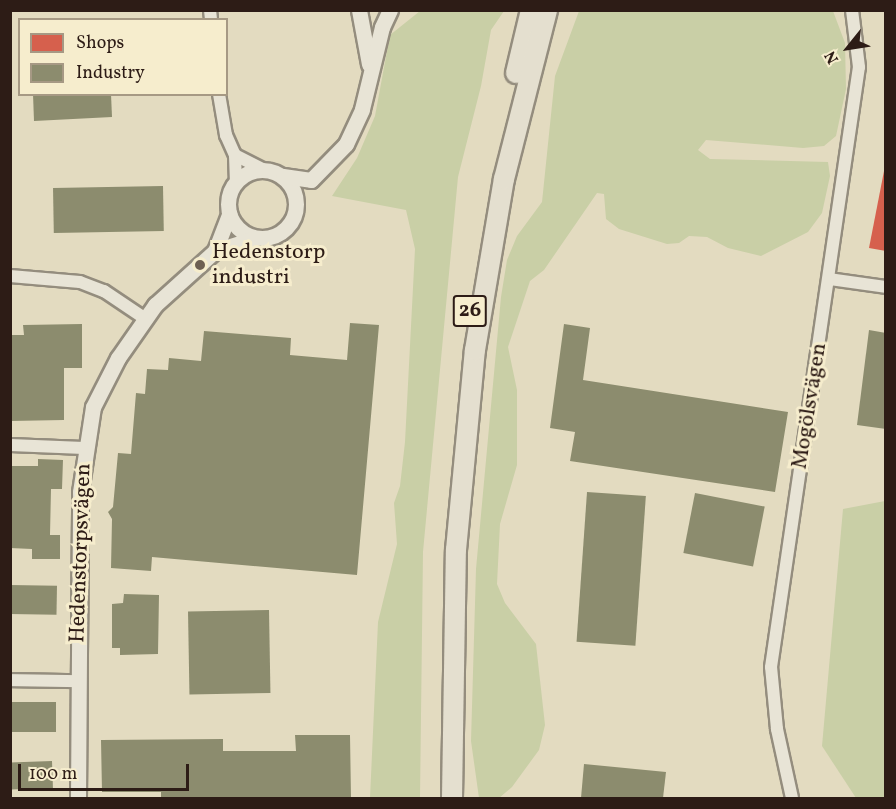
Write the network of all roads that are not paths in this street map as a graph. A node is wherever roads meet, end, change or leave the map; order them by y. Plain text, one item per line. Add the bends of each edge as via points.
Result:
1 (359, 10) edge
2 (390, 10) edge
3 (531, 10) edge
4 (547, 10) edge
5 (852, 11) edge
6 (371, 73) junction
7 (219, 96) edge
8 (235, 155) junction
9 (263, 169) junction
10 (283, 176) junction
11 (311, 180) junction
12 (236, 181) junction
13 (296, 212) junction
14 (229, 214) junction
15 (255, 238) junction
16 (215, 251) junction
17 (10, 276) edge
18 (829, 279) junction
19 (885, 287) edge
20 (144, 318) junction
21 (10, 445) edge
22 (84, 448) junction
23 (10, 680) edge
24 (76, 681) junction
25 (78, 798) edge
26 (441, 798) edge
27 (452, 798) edge
28 (792, 798) edge

1 - 6 street
2 - 6 street
3 - 26 highway, 26 via 490,186 464,350 445,550
4 - 27 highway, 26 via 504,179 475,350 456,550
5 - 18 street, Mogölsvägen via 859,66
6 - 11 street via 362,109 346,144
7 - 8 street via 226,135
8 - 9 street
8 - 12 street
9 - 10 street
9 - 12 street
10 - 11 street
10 - 13 street via 294,192
11 - 13 street
12 - 14 street via 228,196
13 - 15 street via 278,235
14 - 15 street via 239,229
14 - 16 street
15 - 16 street, Hedenstorpsvägen
16 - 20 street, Hedenstorpsvägen
17 - 20 street via 80,282 104,291
18 - 19 street
18 - 28 street, Mogölsvägen via 771,667 777,729
20 - 22 street, Hedenstorpsvägen via 93,407
21 - 22 street
22 - 24 street, Hedenstorpsvägen
23 - 24 street
24 - 25 street, Hedenstorpsvägen

